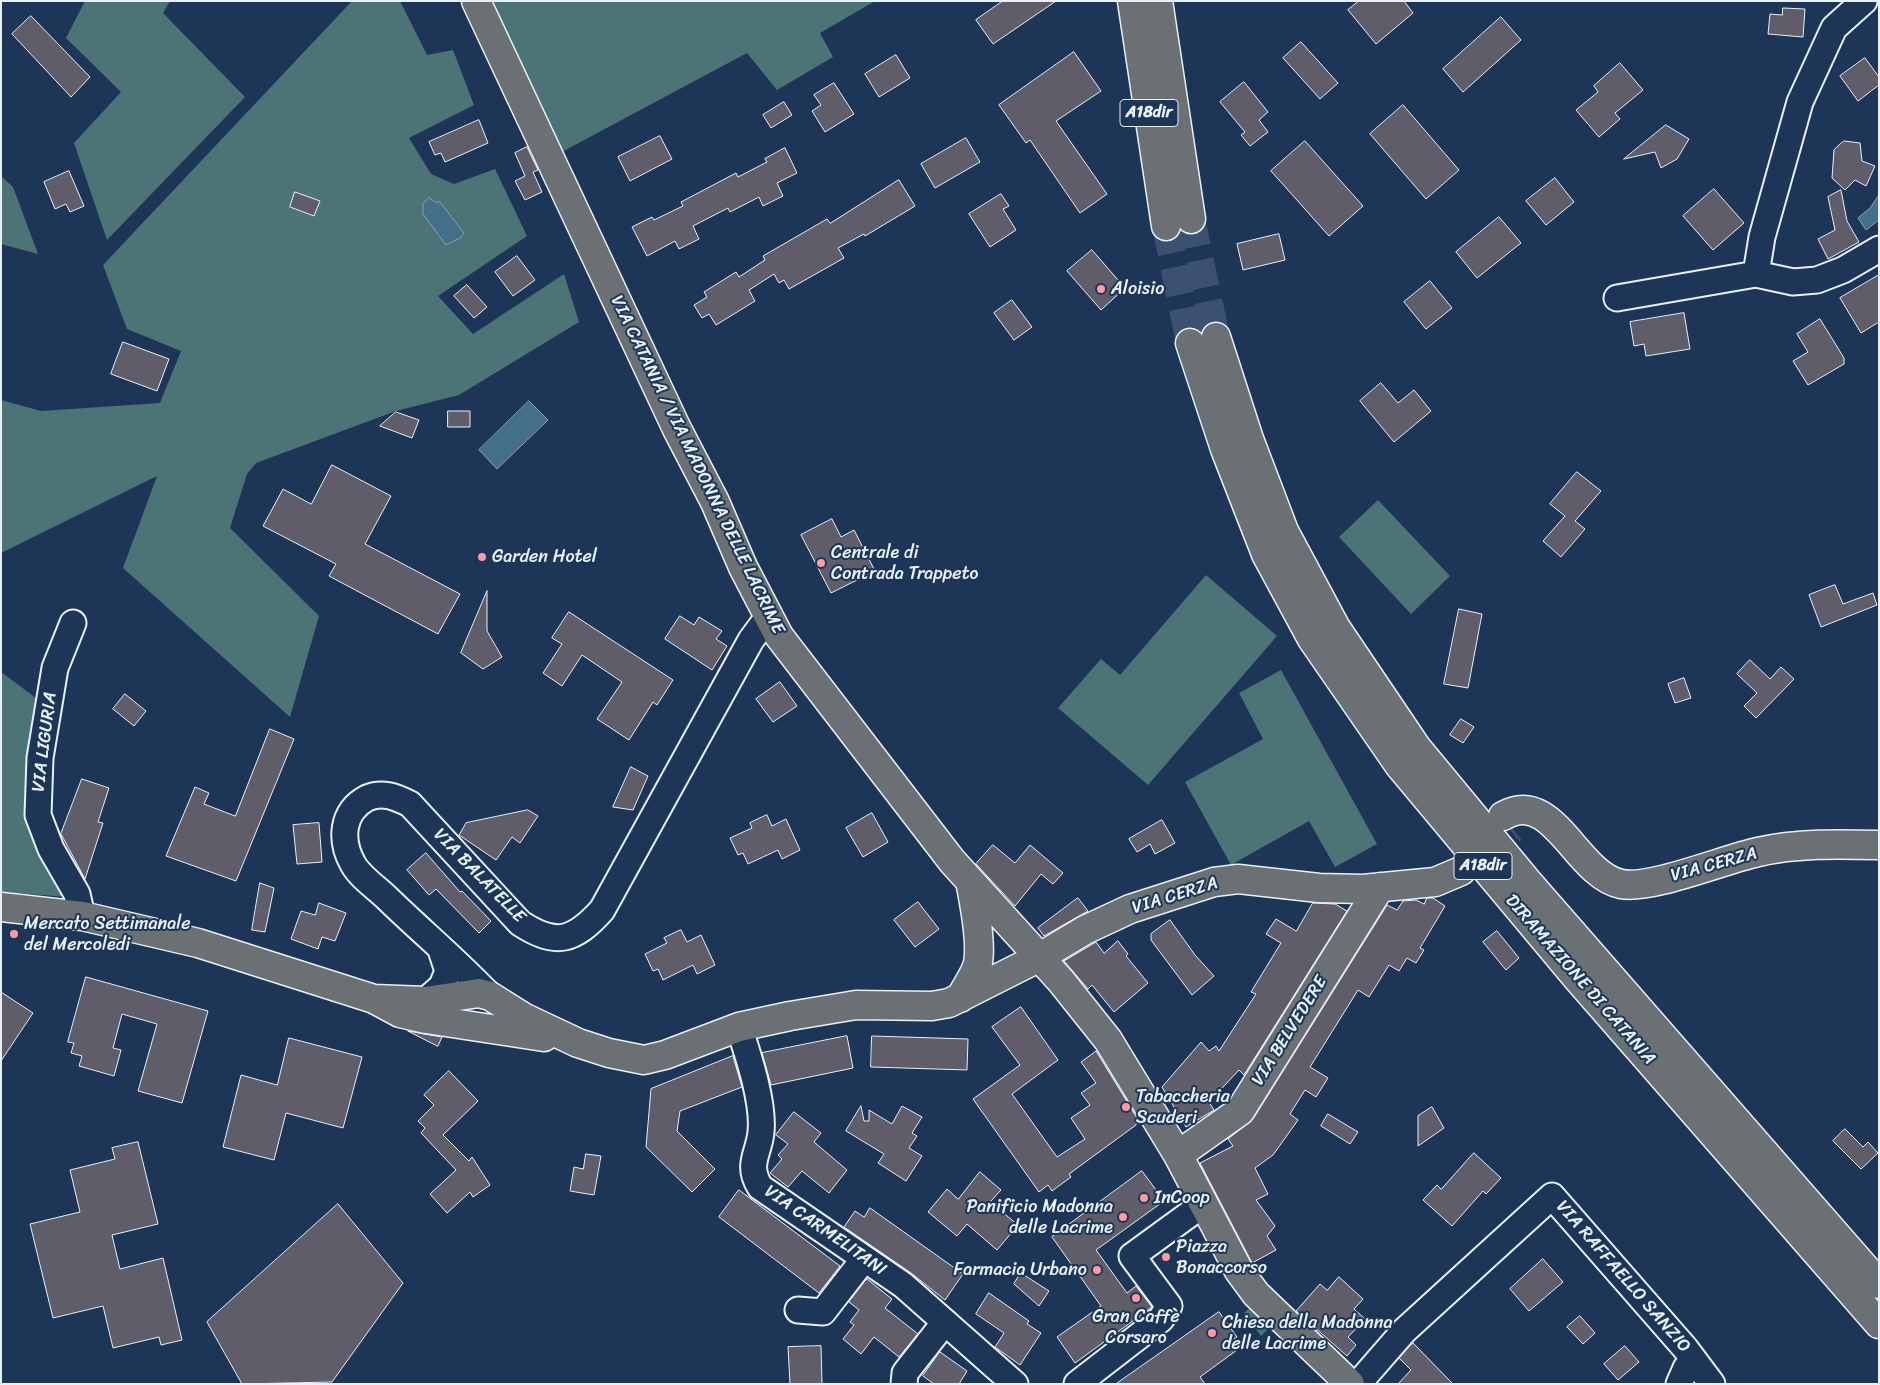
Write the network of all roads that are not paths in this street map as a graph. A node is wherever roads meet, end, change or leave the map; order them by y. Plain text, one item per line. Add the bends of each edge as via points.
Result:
1 (476, 1) edge
2 (1132, 1) edge
3 (1158, 1) edge
4 (1864, 1) edge
5 (1879, 249) edge
6 (1756, 274) junction
7 (1617, 298) dead end
8 (768, 617) junction
9 (73, 623) dead end
10 (1508, 822) dead end
11 (1879, 845) edge
12 (1458, 864) tunnel mouth
13 (970, 881) junction
14 (1380, 887) junction
15 (1, 907) edge
16 (82, 916) junction
17 (1019, 933) junction
18 (1040, 958) junction
19 (445, 961) junction
20 (984, 970) junction
21 (490, 996) junction
22 (374, 999) junction
23 (436, 1000) junction
24 (468, 1025) junction
25 (739, 1027) junction
26 (578, 1043) junction
27 (1178, 1155) junction
28 (1202, 1205) junction
29 (864, 1259) junction
30 (1879, 1284) edge
31 (798, 1310) dead end
32 (945, 1322) junction
33 (1879, 1324) edge
34 (1694, 1360) junction
35 (904, 1384) edge
36 (1016, 1384) edge
37 (1077, 1384) edge
38 (1350, 1384) edge
39 (1358, 1384) edge
40 (1679, 1384) edge
41 (1712, 1384) edge

1 - 8 main road, VIA CATANIA / VIA MADONNA DELLE LACRIME
2 - 3 main road, A18dir via 1178,222
4 - 6 street via 1834,28 1800,102 1762,237
5 - 6 street via 1843,270 1816,280 1793,282
6 - 7 street
8 - 13 main road, VIA CATANIA / VIA MADONNA DELLE LACRIME via 869,756
8 - 19 street, VIA BALATELLE via 751,640 602,910 576,933 551,939 520,923 410,804 394,796 374,795 359,803 344,829 346,850 354,866
9 - 16 street, VIA LIGURIA via 55,668 40,758 38,815 51,849 77,894
10 - 11 main road, VIA CERZA via 1566,841 1606,878 1622,884 1638,884 1758,852 1824,844
12 - 14 main road, VIA CERZA via 1435,882
13 - 17 main road, VIA CATANIA / VIA MADONNA DELLE LACRIME
13 - 20 main road
14 - 18 main road, VIA CERZA via 1319,888 1238,879 1214,882 1130,909 1085,930
14 - 27 main road, VIA BELVEDERE via 1240,1111
15 - 16 main road
16 - 22 main road via 198,944
17 - 18 main road, VIA CATANIA / VIA MADONNA DELLE LACRIME
17 - 20 main road via 1001,967
18 - 20 main road, VIA CERZA
18 - 27 main road, VIA CATANIA / VIA MADONNA DELLE LACRIME via 1108,1040
19 - 21 street, VIA BALATELLE via 458,964
19 - 23 street
20 - 25 main road, VIA CERZA via 960,998 948,1003 932,1006 856,1005
21 - 23 main road via 470,994
21 - 26 main road via 525,1018
22 - 23 main road
22 - 24 main road via 400,1013
23 - 24 street via 451,1008
24 - 26 main road
25 - 26 main road, VIA CERZA via 644,1060
25 - 29 street, VIA CARMELITANI via 756,1084 761,1131 753,1161 754,1176 760,1187
27 - 28 main road, VIA CATANIA / VIA MADONNA DELLE LACRIME
28 - 37 street via 1132,1256 1169,1306 1161,1319
28 - 38 main road, VIA CATANIA / VIA MADONNA DELLE LACRIME via 1239,1271 1256,1294
29 - 31 street via 822,1312
29 - 32 street, VIA CARMELITANI via 903,1286
30 - 33 main road, DIRAMAZIONE DI CATANIA / A18dir via 1527,881 1417,748 1336,628 1284,531 1249,439 1203,340 1225,449 1266,554 1312,639 1399,765 1577,978
32 - 35 street via 904,1373
32 - 36 street, VIA CARMELITANI
34 - 39 street, VIA RAFFAELLO SANZIO via 1552,1196 1404,1331
34 - 40 street via 1686,1368
34 - 41 street, VIA RAFFAELLO SANZIO

